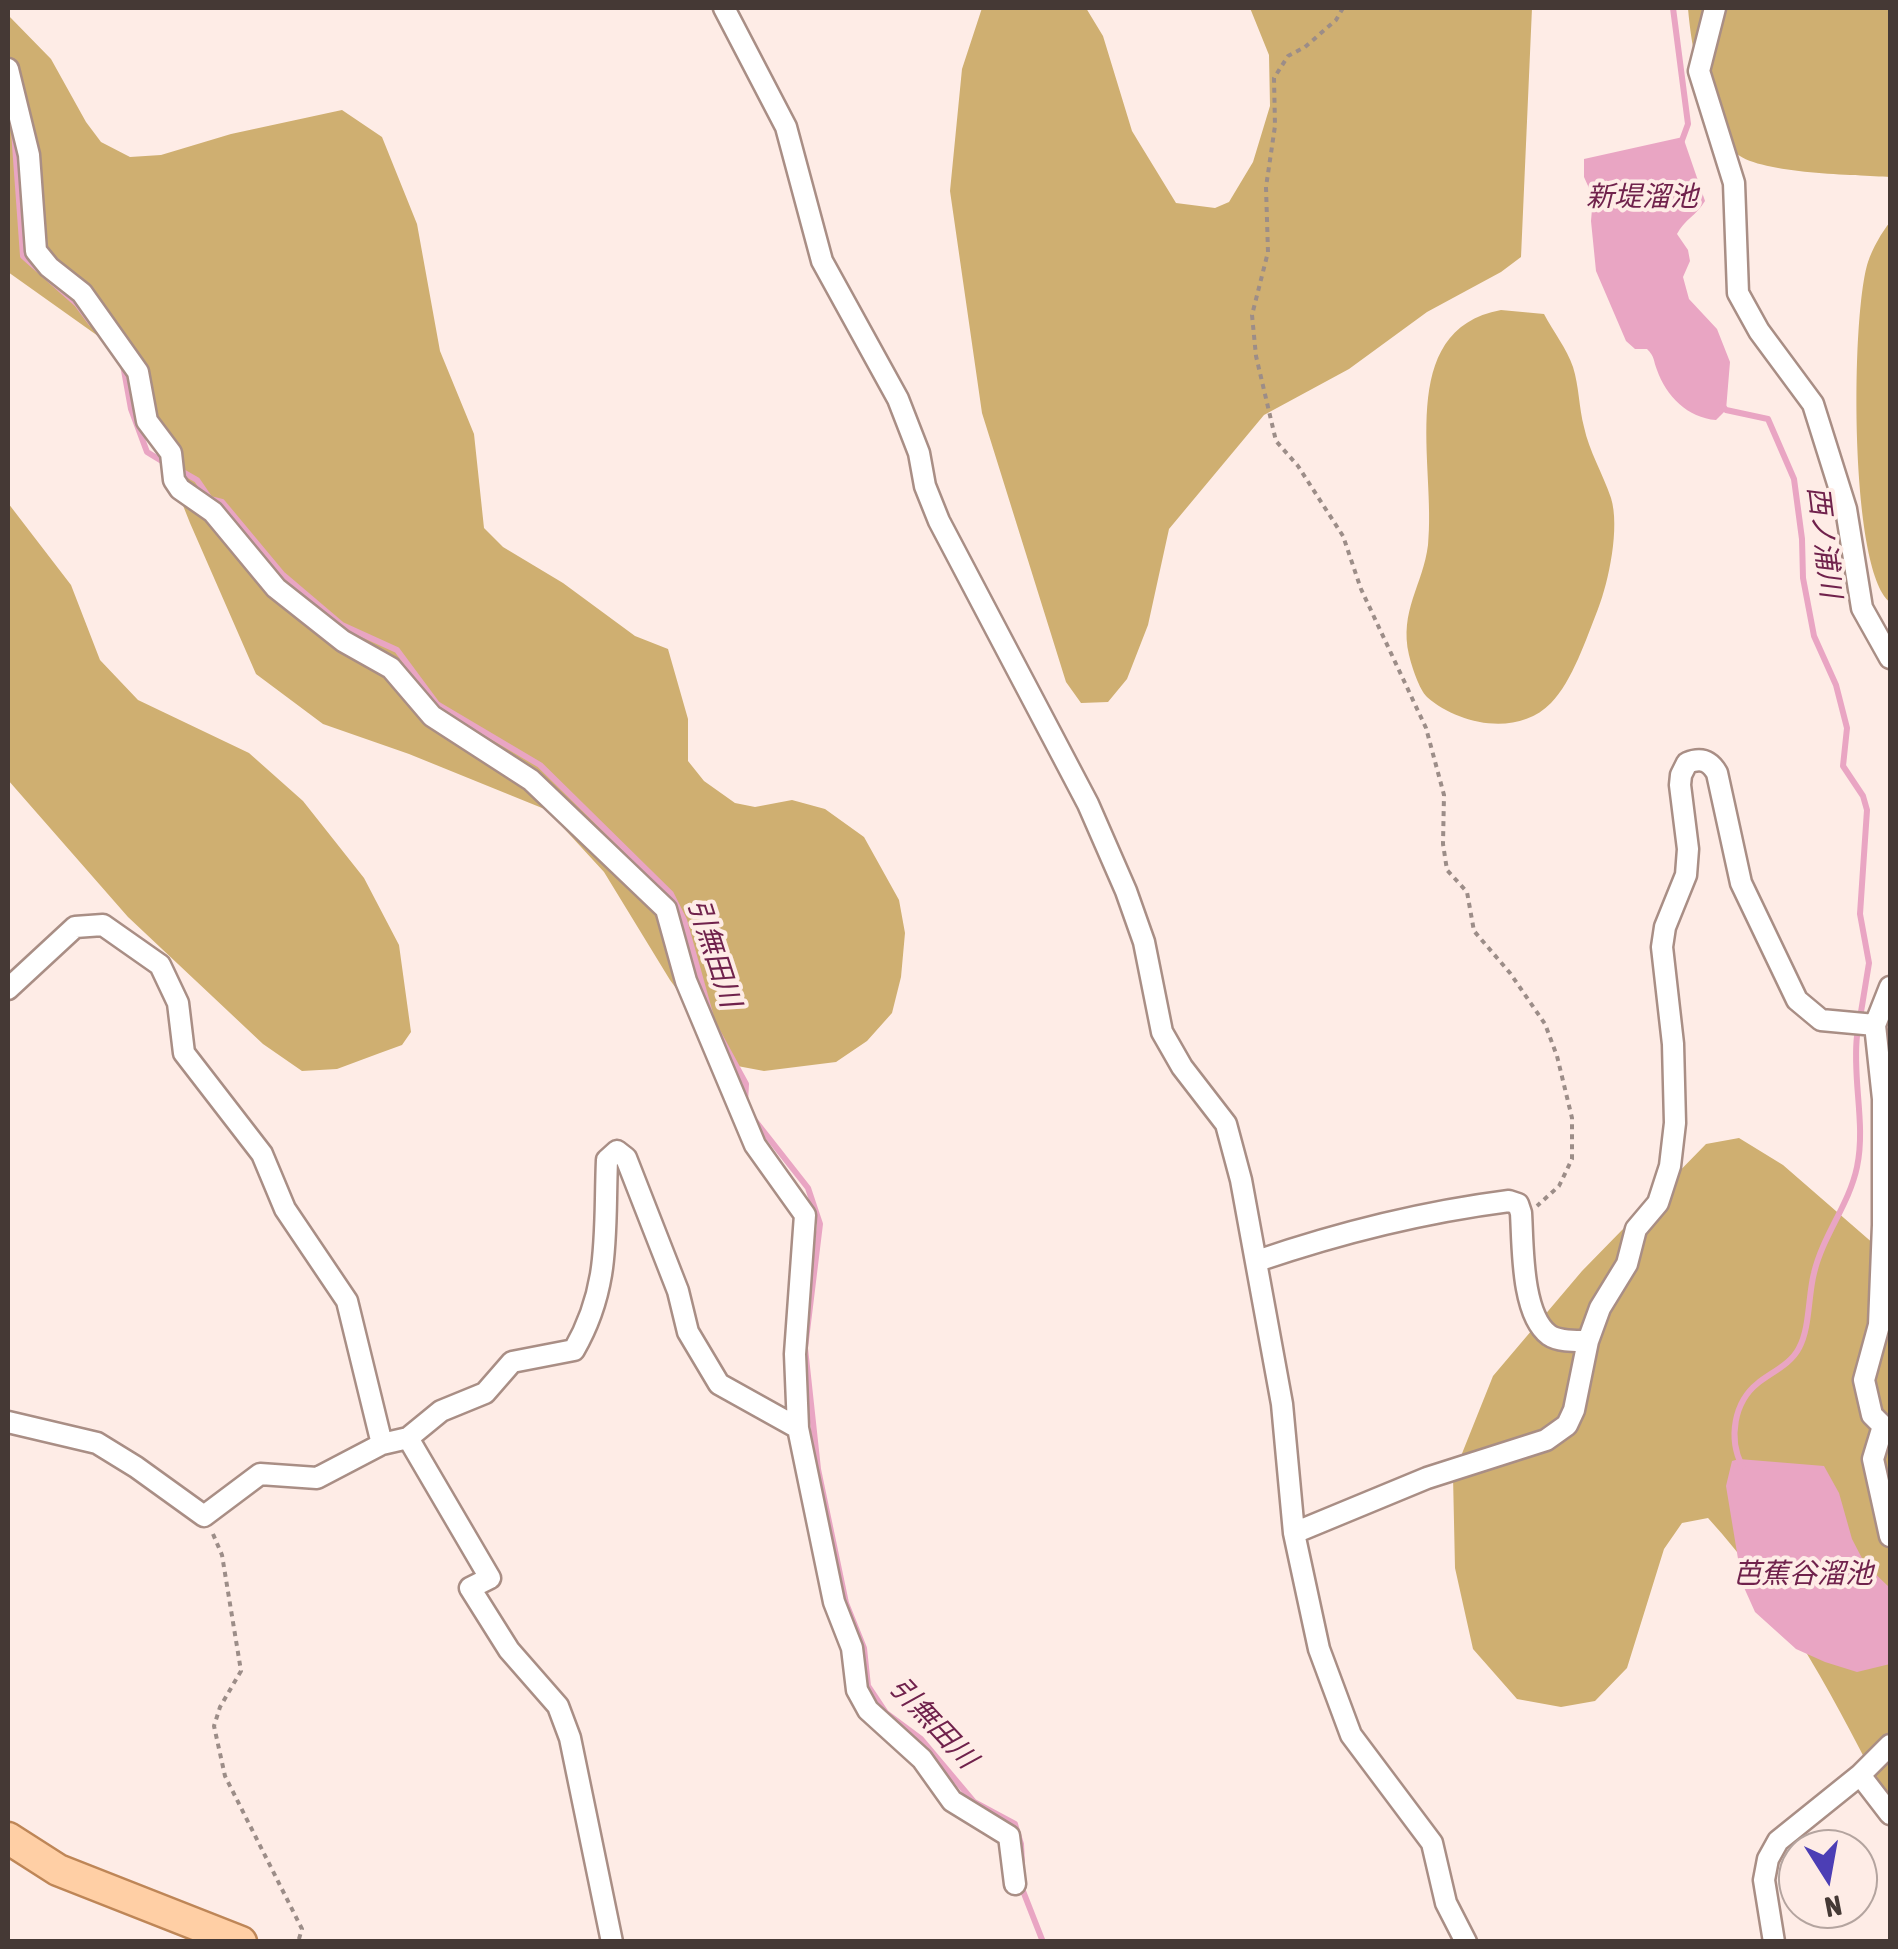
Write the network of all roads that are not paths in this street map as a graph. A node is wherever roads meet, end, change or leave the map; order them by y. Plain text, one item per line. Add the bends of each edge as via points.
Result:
1 (724, 8) edge
2 (1715, 8) edge
3 (8, 69) edge
4 (1890, 658) edge
5 (1890, 987) edge
6 (8, 988) edge
7 (1875, 1025) junction
8 (1256, 1261) junction
9 (1588, 1341) junction
10 (8, 1422) edge
11 (1887, 1427) edge
12 (798, 1428) junction
13 (408, 1438) junction
14 (382, 1444) junction
15 (1294, 1533) junction
16 (1890, 1536) edge
17 (1890, 1745) edge
18 (1860, 1775) junction
19 (1890, 1814) edge
20 (8, 1838) edge
21 (1015, 1884) dead end
22 (241, 1942) edge
23 (612, 1942) edge
24 (1466, 1942) edge
25 (1774, 1942) edge

1 - 8 street via 786,127 822,262 898,399 939,521 1088,804 1126,891 1162,1032 1226,1124
2 - 4 street via 1699,71 1734,183 1738,292 1813,404 1846,509 1862,608
3 - 12 street via 29,155 36,250 82,294 138,372 146,421 171,453 180,490 213,512 276,588 343,642 392,668 432,716 531,780 666,909 686,981 755,1146 805,1215 794,1354
5 - 7 street
6 - 14 street via 75,927 103,925 160,965 178,1003 184,1053 262,1154 285,1209 347,1301
7 - 9 street via 1822,1020 1797,1000 1741,883 1718,773 1702,760 1688,763 1680,774 1686,875 1662,948 1673,1044 1670,1166
7 - 11 street via 1883,1099 1882,1242 1879,1325 1864,1380 1872,1415
8 - 9 street via 1447,1209 1509,1201 1522,1213 1524,1276 1536,1317 1548,1334
8 - 15 street via 1282,1404
9 - 15 street via 1574,1410 1558,1433
10 - 14 street via 97,1443 204,1516 260,1474 317,1478
11 - 16 street via 1874,1459
12 - 13 street via 719,1384 688,1332 626,1158 617,1151 606,1160 603,1278 574,1350 512,1362 485,1393 441,1411
12 - 21 street via 857,1690 952,1801 1009,1836
13 - 14 street
13 - 23 street via 490,1578 470,1588 509,1650 558,1706
15 - 24 street via 1318,1649 1351,1734 1432,1843 1446,1902
17 - 18 street
18 - 19 street
18 - 25 street via 1778,1841 1768,1858 1764,1880
20 - 22 main road via 58,1870

